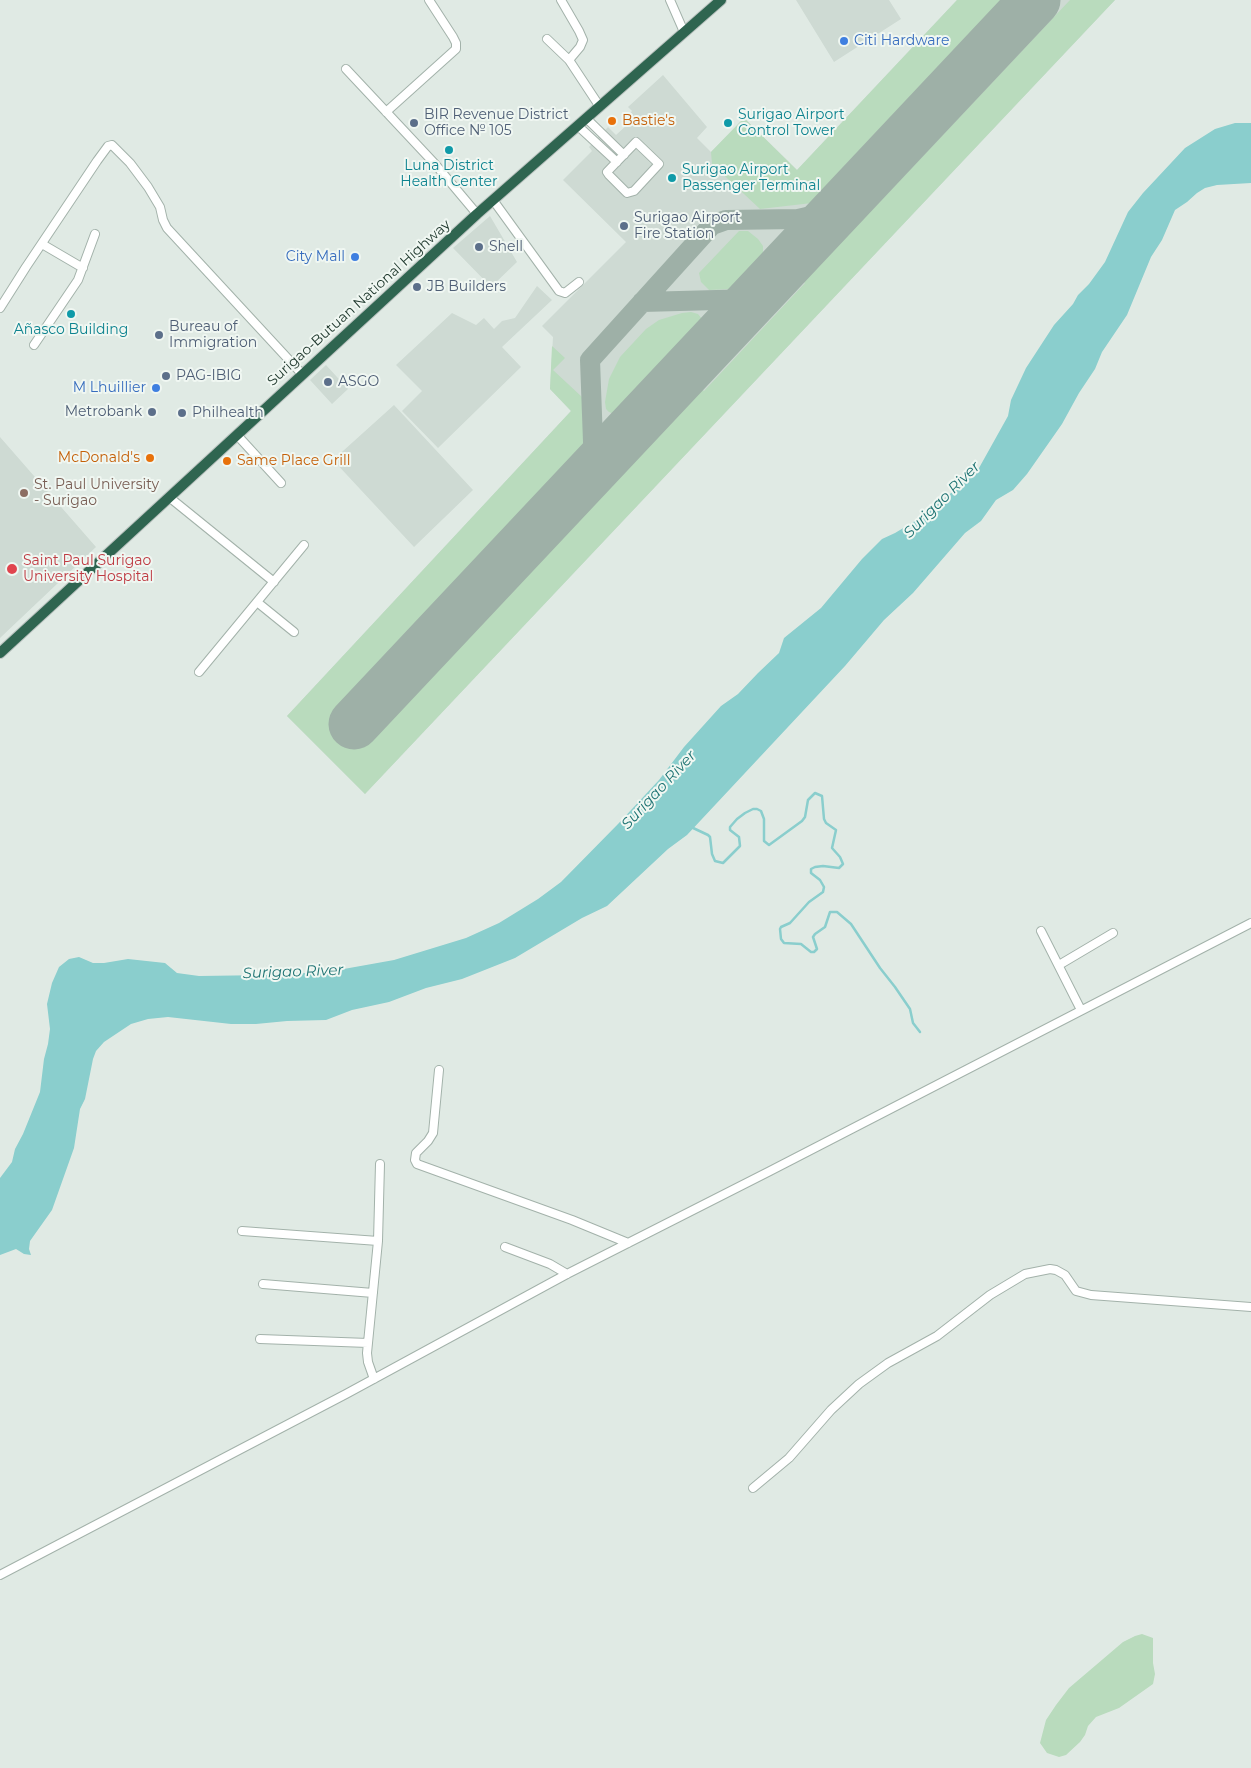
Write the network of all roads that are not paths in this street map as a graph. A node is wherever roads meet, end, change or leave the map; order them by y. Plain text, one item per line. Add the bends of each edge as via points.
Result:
1 (429, 0) edge
2 (561, 0) edge
3 (670, 0) edge
4 (721, 0) edge
5 (684, 32) junction
6 (547, 39) dead end
7 (570, 60) junction
8 (346, 69) dead end
9 (600, 107) junction
10 (386, 112) junction
11 (586, 118) junction
12 (578, 126) junction
13 (624, 155) junction
14 (616, 162) junction
15 (492, 200) junction
16 (477, 214) junction
17 (95, 234) dead end
18 (42, 244) junction
19 (84, 268) junction
20 (579, 282) dead end
21 (0, 308) edge
22 (34, 344) dead end
23 (302, 374) junction
24 (237, 435) junction
25 (281, 483) dead end
26 (169, 497) junction
27 (304, 545) dead end
28 (274, 582) junction
29 (256, 602) junction
30 (294, 632) dead end
31 (0, 653) edge
32 (199, 672) dead end
33 (1251, 923) edge
34 (1041, 932) dead end
35 (1113, 933) dead end
36 (1059, 965) junction
37 (1081, 1010) junction
38 (440, 1070) dead end
39 (380, 1164) dead end
40 (242, 1231) dead end
41 (378, 1241) junction
42 (628, 1243) junction
43 (504, 1247) dead end
44 (567, 1274) junction
45 (263, 1284) dead end
46 (373, 1293) junction
47 (1251, 1306) edge
48 (260, 1339) dead end
49 (368, 1343) junction
50 (374, 1378) junction
51 (753, 1488) dead end
52 (0, 1575) edge

1 - 10 street via 456,43 456,49
2 - 7 street via 583,40
3 - 5 street
4 - 5 highway, Surigao-Butuan National Highway
5 - 9 highway, Surigao-Butuan National Highway
6 - 7 street
7 - 9 street
8 - 10 street
9 - 11 highway, Surigao-Butuan National Highway
10 - 16 street
11 - 12 highway, Surigao-Butuan National Highway
11 - 13 street
12 - 14 street
12 - 15 highway, Surigao-Butuan National Highway
13 - 14 street
13 - 14 street via 636,142 659,164 634,191 627,193 607,174
15 - 16 highway, Surigao-Butuan National Highway
15 - 20 street via 559,291 565,293
16 - 23 highway, Surigao-Butuan National Highway
17 - 19 street
18 - 19 street
18 - 21 street
18 - 23 street via 108,146 112,145 148,187 167,228
19 - 22 street
23 - 24 highway, Surigao-Butuan National Highway
24 - 25 street
24 - 26 highway, Surigao-Butuan National Highway
26 - 28 street
26 - 31 highway, Surigao-Butuan National Highway
27 - 28 street
28 - 29 street
29 - 30 street
29 - 32 street
33 - 37 street
34 - 36 street
35 - 36 street
36 - 37 street
37 - 42 street
38 - 42 street via 433,1133 416,1153 417,1164
39 - 41 street
40 - 41 street
41 - 46 street
42 - 44 street
43 - 44 street
44 - 50 street
45 - 46 street
46 - 49 street
47 - 51 street via 1091,1296 1076,1291 1065,1275 1056,1270 1032,1271 859,1384 788,1458
48 - 49 street
49 - 50 street via 368,1362
50 - 52 street

